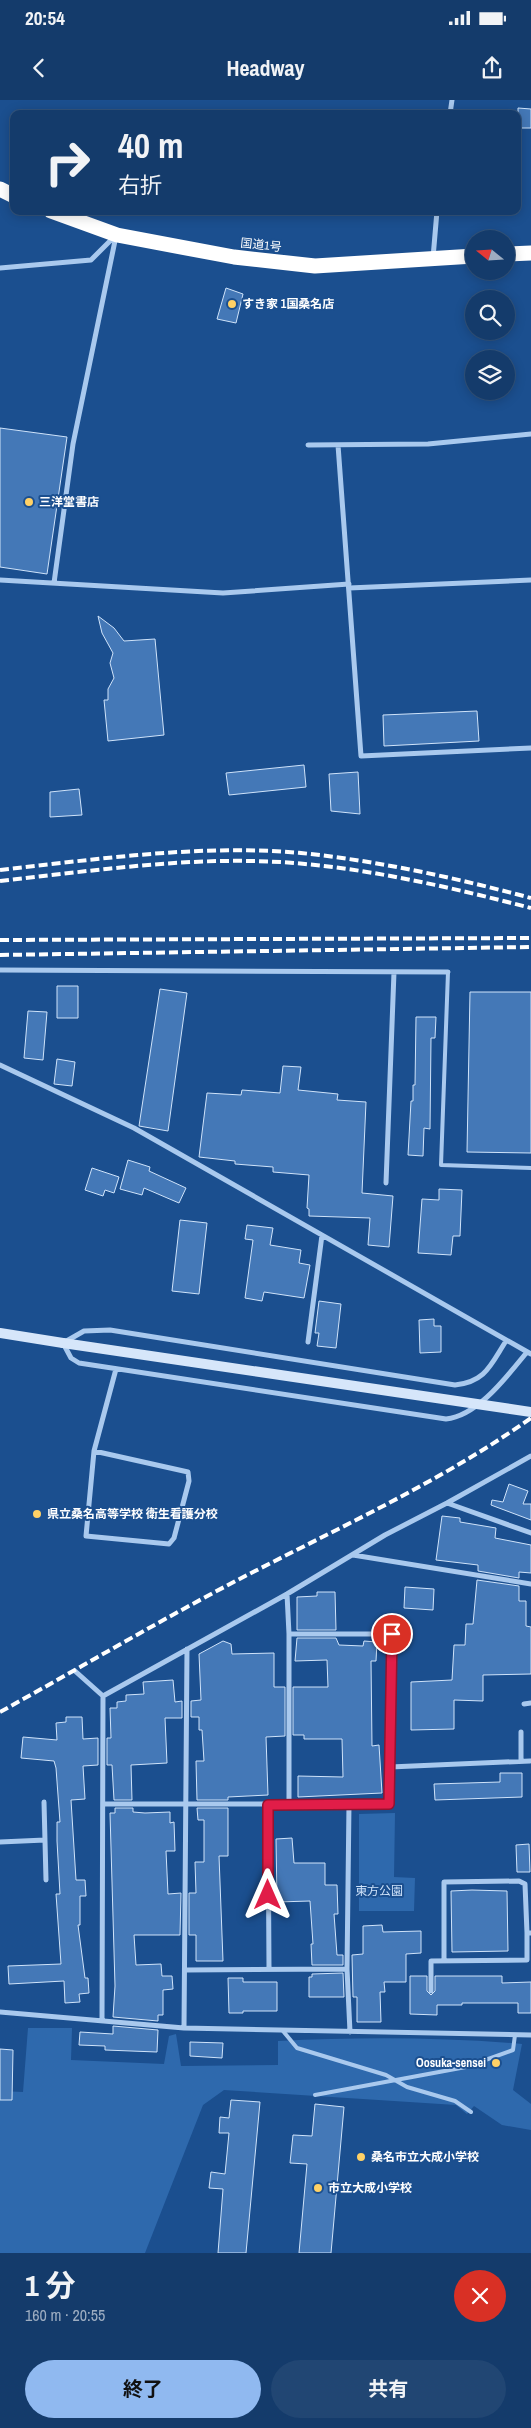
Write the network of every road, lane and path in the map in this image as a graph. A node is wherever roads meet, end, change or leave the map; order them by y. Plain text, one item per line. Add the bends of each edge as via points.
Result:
1 (62, 215) edge
2 (437, 215) edge
3 (116, 235) junction
4 (531, 253) edge
5 (515, 254) edge
6 (465, 256) edge
7 (433, 258) junction
8 (0, 268) edge
9 (531, 434) edge
10 (308, 445) dead end
11 (338, 445) junction
12 (0, 580) edge
13 (531, 580) edge
14 (54, 583) junction
15 (349, 586) junction
16 (531, 748) edge
17 (0, 970) edge
18 (394, 972) junction
19 (448, 972) joint
20 (0, 1065) edge
21 (531, 1168) edge
22 (386, 1183) dead end
23 (322, 1235) junction
24 (0, 1333) edge
25 (506, 1340) junction
26 (308, 1342) dead end
27 (63, 1343) junction
28 (529, 1353) edge
29 (116, 1369) junction
30 (531, 1412) edge
31 (94, 1451) junction
32 (531, 1456) edge
33 (447, 1504) junction
34 (531, 1533) edge
35 (353, 1555) junction
36 (531, 1584) edge
37 (287, 1594) junction
38 (289, 1634) junction
39 (187, 1649) junction
40 (75, 1672) dead end
41 (103, 1696) junction
42 (531, 1703) edge
43 (524, 1704) dead end
44 (521, 1732) dead end
45 (521, 1761) junction
46 (530, 1761) edge
47 (390, 1767) junction
48 (44, 1802) dead end
49 (104, 1804) junction
50 (187, 1804) junction
51 (289, 1804) junction
52 (348, 1804) junction
53 (268, 1805) junction
54 (45, 1840) junction
55 (0, 1842) edge
56 (46, 1880) dead end
57 (529, 1933) edge
58 (444, 1961) junction
59 (269, 1968) junction
60 (347, 1969) junction
61 (185, 1970) junction
62 (432, 1991) dead end
63 (0, 2012) edge
64 (102, 2021) junction
65 (184, 2028) junction
66 (283, 2031) junction
67 (350, 2032) junction
68 (515, 2035) junction
69 (531, 2035) edge
70 (398, 2081) junction
71 (315, 2095) dead end
72 (471, 2112) dead end

1 - 3 highway, 国道1号
2 - 7 street
3 - 7 highway, 国道1号 via 234,257 315,266
3 - 8 street via 91,260
3 - 14 street via 73,444
4 - 5 highway
6 - 7 highway, 国道1号
9 - 11 street via 428,444
10 - 11 street
11 - 15 street
12 - 14 street
13 - 15 street
14 - 15 street via 223,593
15 - 16 street via 361,756
17 - 18 street
18 - 19 street
18 - 22 street
19 - 21 lane via 441,1165
20 - 23 street via 134,1128
23 - 25 street
23 - 26 street
24 - 27 street
25 - 27 street via 488,1370 470,1383 455,1385 110,1330 84,1331
25 - 28 street
27 - 29 street via 71,1358 79,1363
27 - 30 street, bridge
28 - 29 street via 496,1390 457,1418 446,1419
29 - 31 street
31 - 31 street via 86,1536 169,1544 174,1538 187,1490 188,1472
32 - 33 street
33 - 34 street
33 - 35 street
35 - 36 street
35 - 37 street
37 - 38 street
37 - 39 street
38 - 47 street via 392,1634
38 - 51 street
39 - 41 street
39 - 50 street
40 - 41 street
41 - 49 street
42 - 43 street
44 - 45 street
45 - 46 street
45 - 47 street
47 - 52 street via 389,1804
48 - 54 street
49 - 50 street
49 - 64 street
50 - 53 street
50 - 61 street
51 - 52 street
51 - 53 street
52 - 60 street
53 - 59 street
54 - 55 street
54 - 56 street
57 - 58 street via 527,1960
57 - 58 street via 525,1884 519,1881 444,1882
58 - 62 street via 431,1961
59 - 60 street
59 - 61 street
60 - 67 street
61 - 65 street
63 - 64 street
64 - 65 street
65 - 66 street
66 - 67 street
66 - 70 lane via 297,2048
67 - 68 street
68 - 69 street
68 - 70 lane via 513,2050 466,2067
70 - 71 lane
70 - 72 lane via 455,2101

